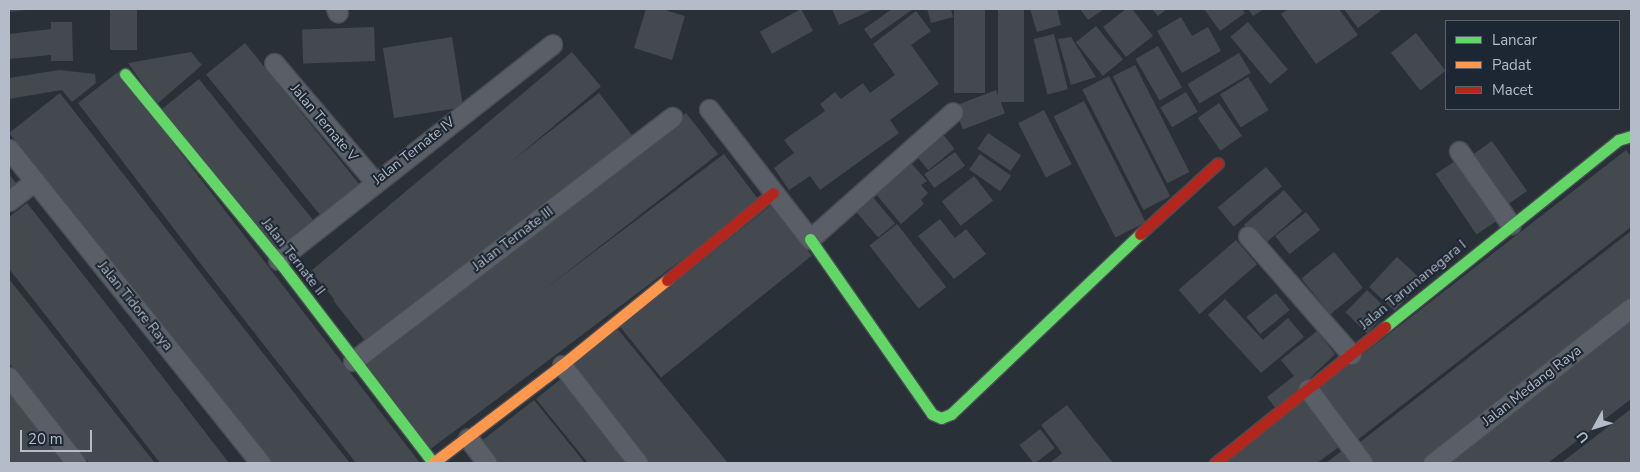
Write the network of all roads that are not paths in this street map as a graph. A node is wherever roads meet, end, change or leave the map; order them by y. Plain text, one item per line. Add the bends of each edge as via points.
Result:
1 (552, 44) dead end
2 (274, 63) dead end
3 (126, 74) dead end
4 (709, 110) dead end
5 (953, 112) dead end
6 (672, 117) dead end
7 (1631, 136) edge
8 (9, 149) edge
9 (1460, 151) dead end
10 (1218, 163) dead end
11 (35, 181) junction
12 (375, 182) junction
13 (773, 193) junction
14 (9, 201) edge
15 (1512, 226) junction
16 (1248, 236) dead end
17 (810, 239) junction
18 (278, 260) junction
19 (1631, 308) edge
20 (1351, 354) junction
21 (353, 361) junction
22 (562, 365) junction
23 (9, 377) edge
24 (1308, 389) junction
25 (468, 438) junction
26 (76, 463) edge
27 (261, 463) edge
28 (433, 463) edge
29 (487, 463) edge
30 (638, 463) edge
31 (1215, 463) edge
32 (1364, 463) edge
33 (1433, 463) edge

1 - 12 street, Jalan Ternate IV
2 - 12 street, Jalan Ternate V
3 - 18 street, Jalan Ternate II
4 - 13 street
5 - 17 street
6 - 21 street, Jalan Ternate III
7 - 15 street, Jalan Tarumanegara I via 1618,140
8 - 11 street, Jalan Tidore Raya
9 - 15 street
10 - 17 street via 1092,277 951,414 941,418 932,414
11 - 14 street
11 - 27 street, Jalan Tidore Raya
12 - 18 street, Jalan Ternate IV
13 - 17 street
13 - 22 street
15 - 20 street, Jalan Tarumanegara I
16 - 20 street
18 - 21 street, Jalan Ternate II
19 - 33 street, Jalan Medang Raya
20 - 24 street, Jalan Tarumanegara I
21 - 28 street, Jalan Ternate II
22 - 25 street
22 - 30 street
23 - 26 street
24 - 31 street, Jalan Tarumanegara I
24 - 32 street
25 - 28 street
25 - 29 street

